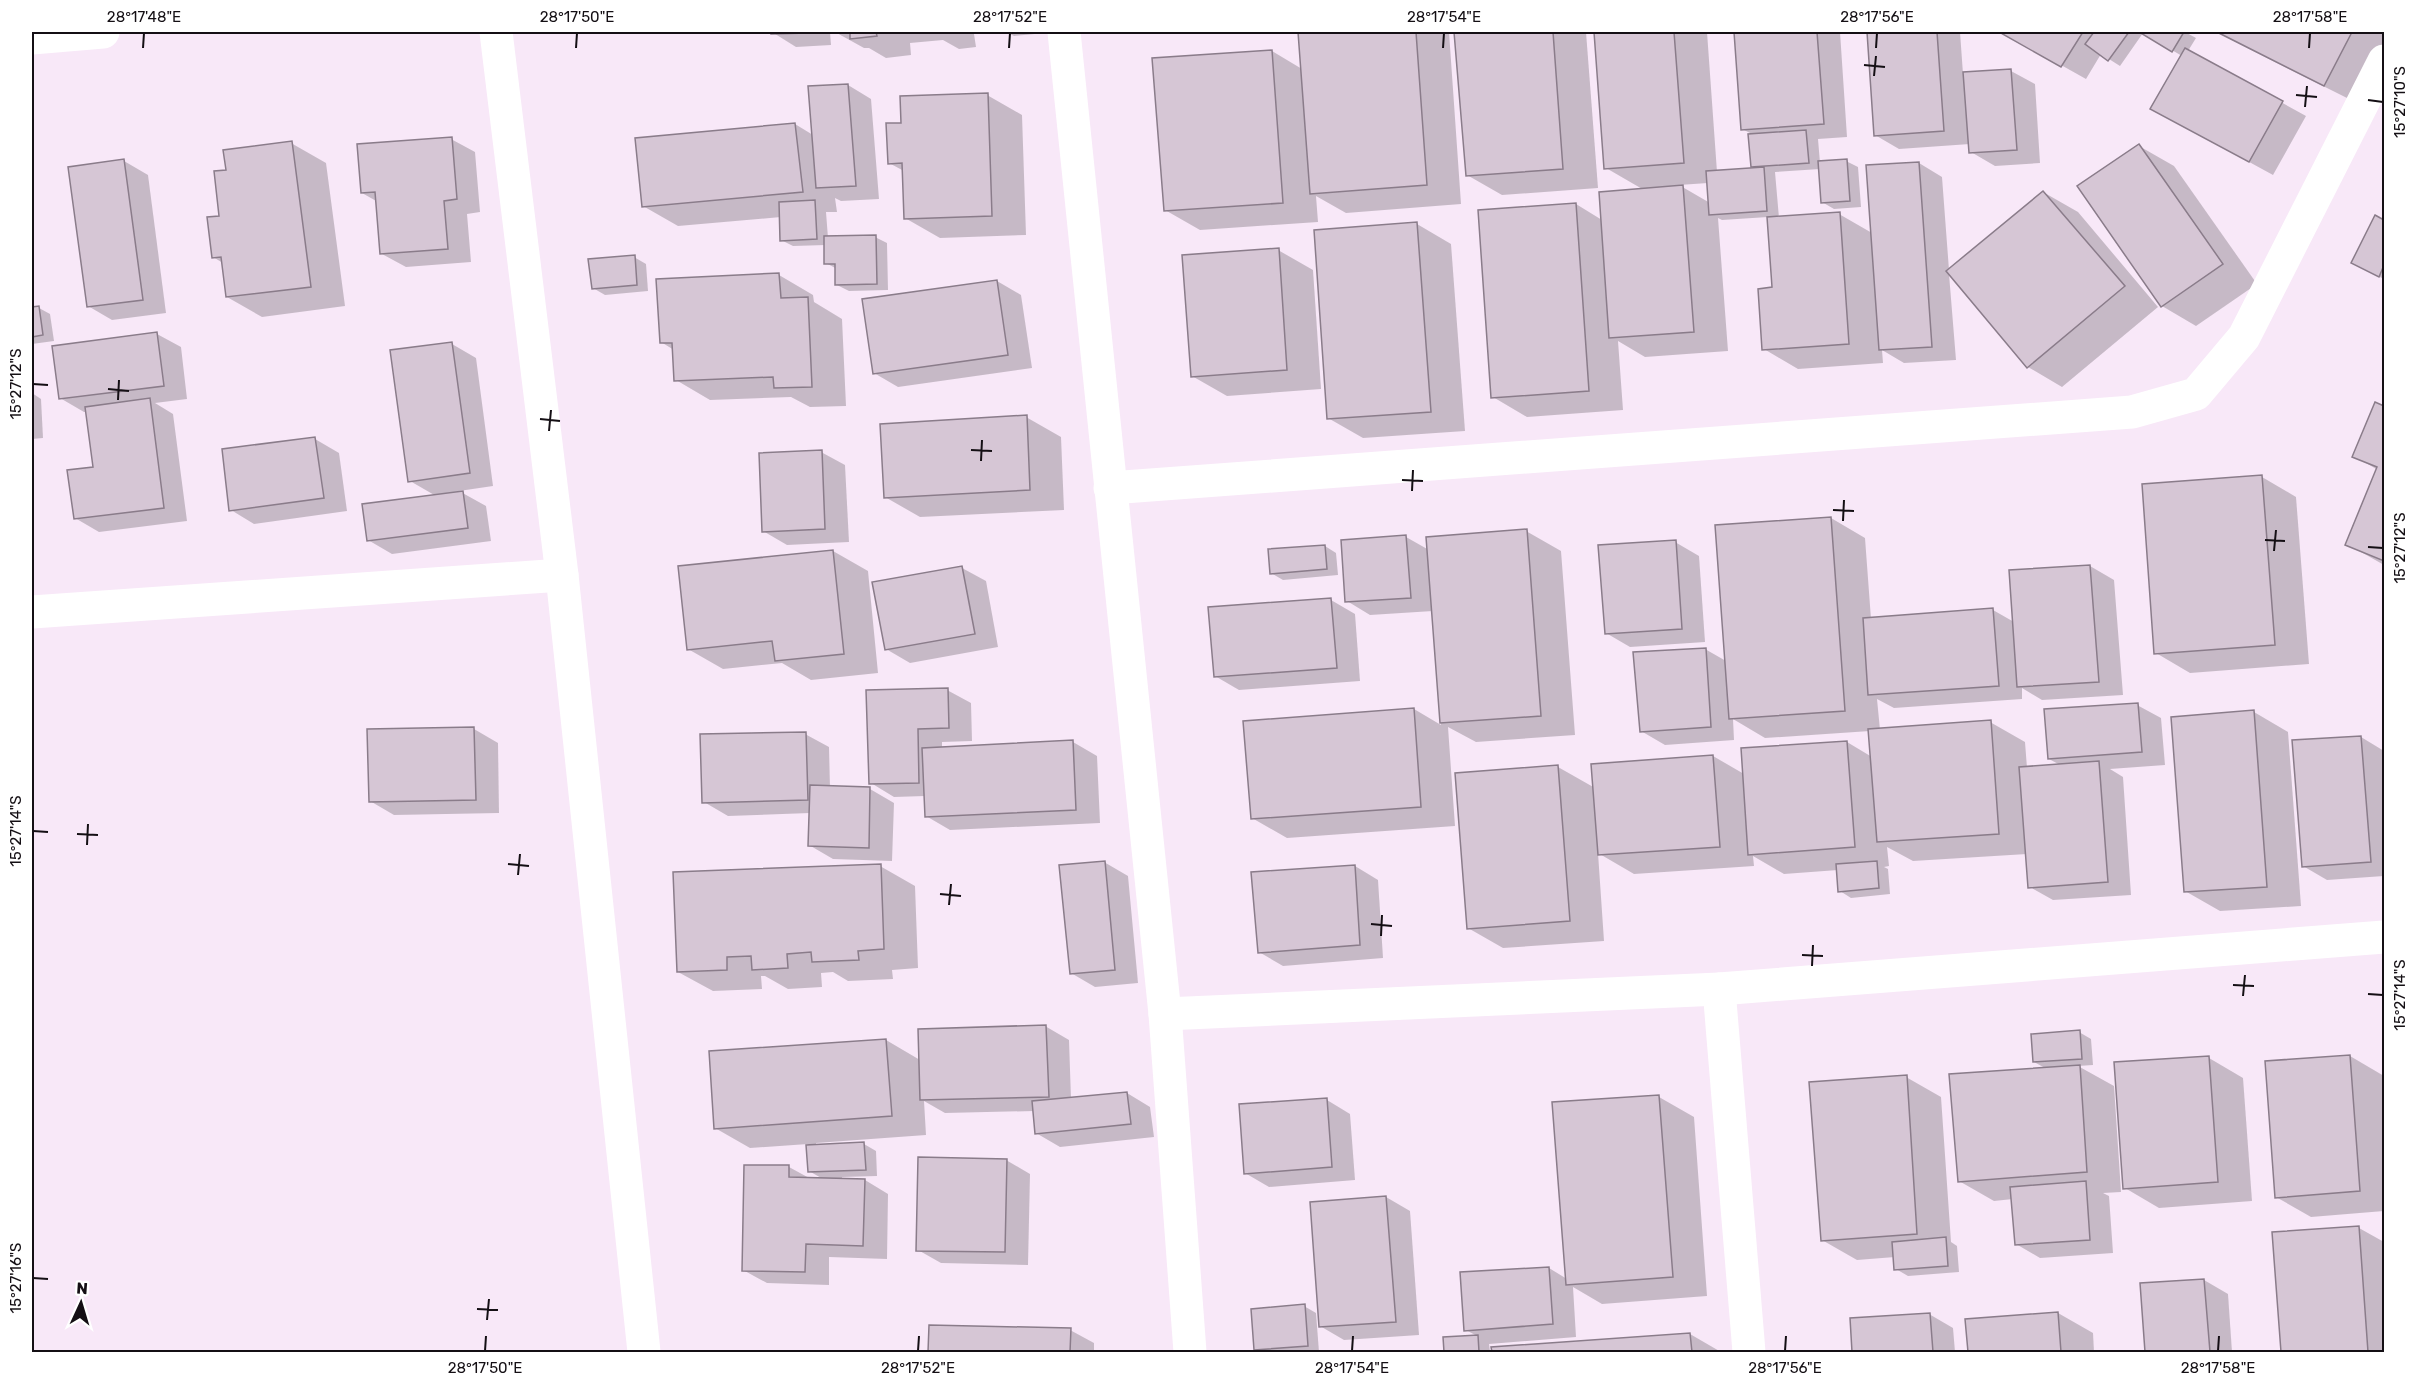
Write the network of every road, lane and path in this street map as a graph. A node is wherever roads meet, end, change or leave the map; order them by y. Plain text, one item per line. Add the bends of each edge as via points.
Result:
1 (103, 32) edge
2 (496, 32) edge
3 (1064, 32) edge
4 (32, 38) edge
5 (2385, 61) edge
6 (1110, 488) junction
7 (562, 575) junction
8 (32, 612) edge
9 (2385, 937) edge
10 (1719, 989) junction
11 (1165, 1014) junction
12 (644, 1353) edge
13 (1190, 1353) edge
14 (1749, 1353) edge

1 - 4 street
2 - 7 street
3 - 6 street
5 - 6 street via 2244,337 2196,394 2132,412
6 - 11 street
7 - 8 street
7 - 12 street
9 - 10 street
10 - 11 street
10 - 14 street
11 - 13 street

